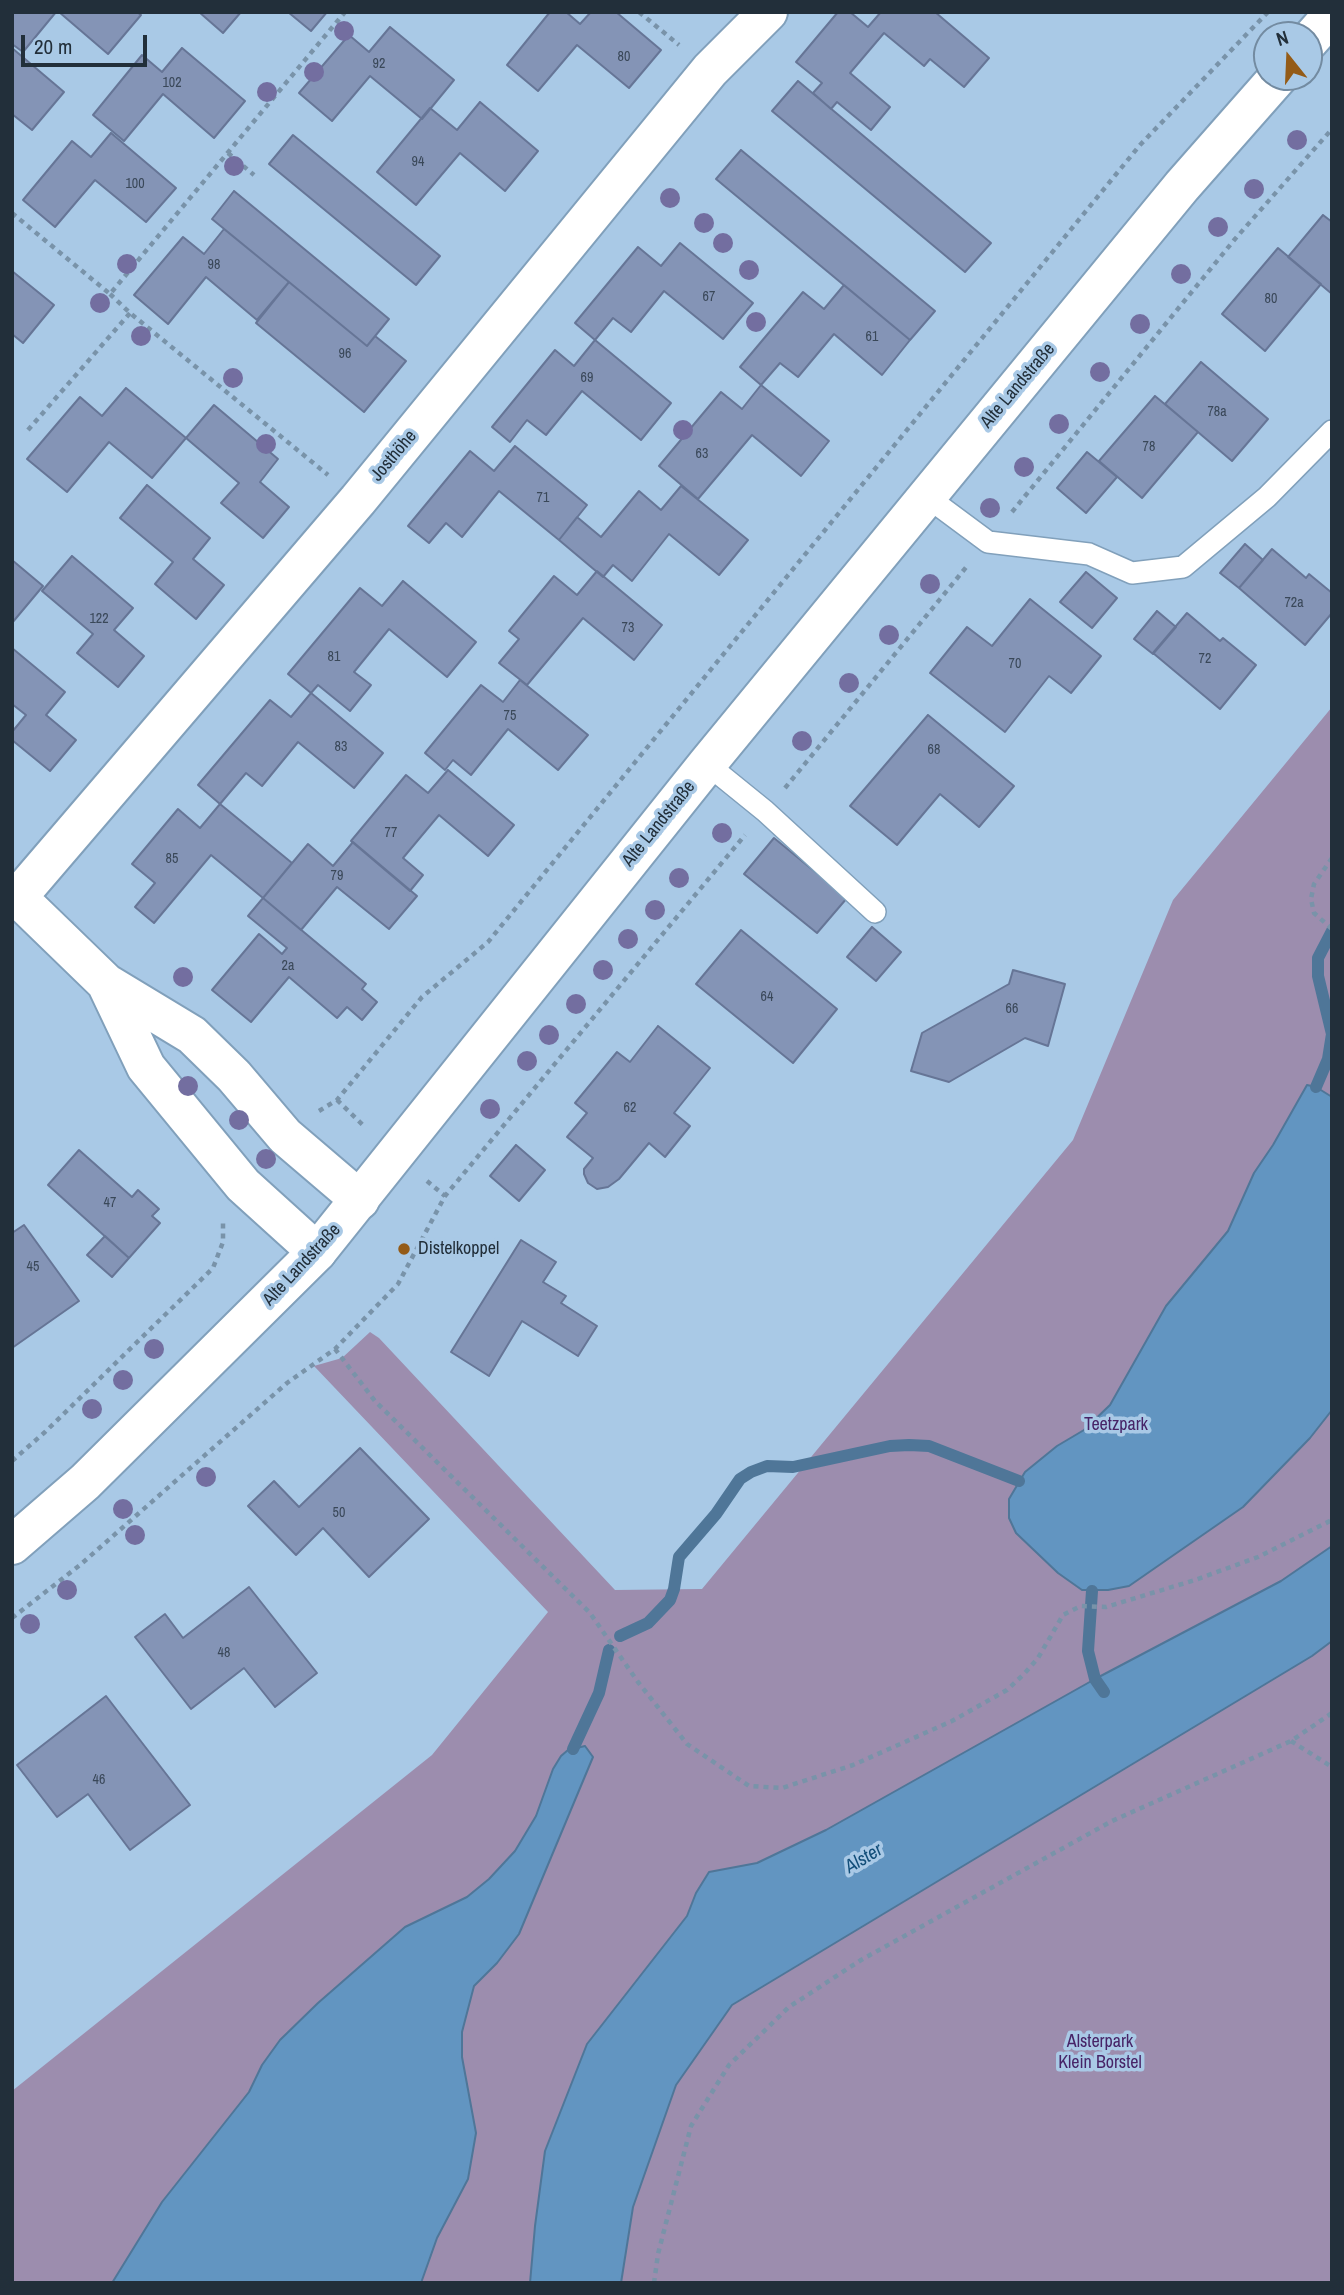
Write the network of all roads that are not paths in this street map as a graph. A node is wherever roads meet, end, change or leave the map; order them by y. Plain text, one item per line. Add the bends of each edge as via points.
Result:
1 (768, 12) edge
2 (1266, 91) edge
3 (1332, 431) edge
4 (926, 496) junction
5 (707, 764) junction
6 (15, 895) edge
7 (874, 912) dead end
8 (106, 983) junction
9 (360, 1200) junction
10 (317, 1252) junction
11 (12, 1545) edge

1 - 6 main road, Josthöhe via 709,70 358,500
2 - 4 main road, Alte Landstraße
3 - 4 lane via 1267,497 1183,567 1132,573 1089,554 988,542
4 - 5 main road, Alte Landstraße
5 - 7 lane
5 - 9 main road, Alte Landstraße
6 - 8 main road
8 - 9 main road via 192,1035 285,1136
8 - 10 main road via 146,1067 243,1185
9 - 10 main road, Alte Landstraße
10 - 11 main road, Alte Landstraße via 85,1482

